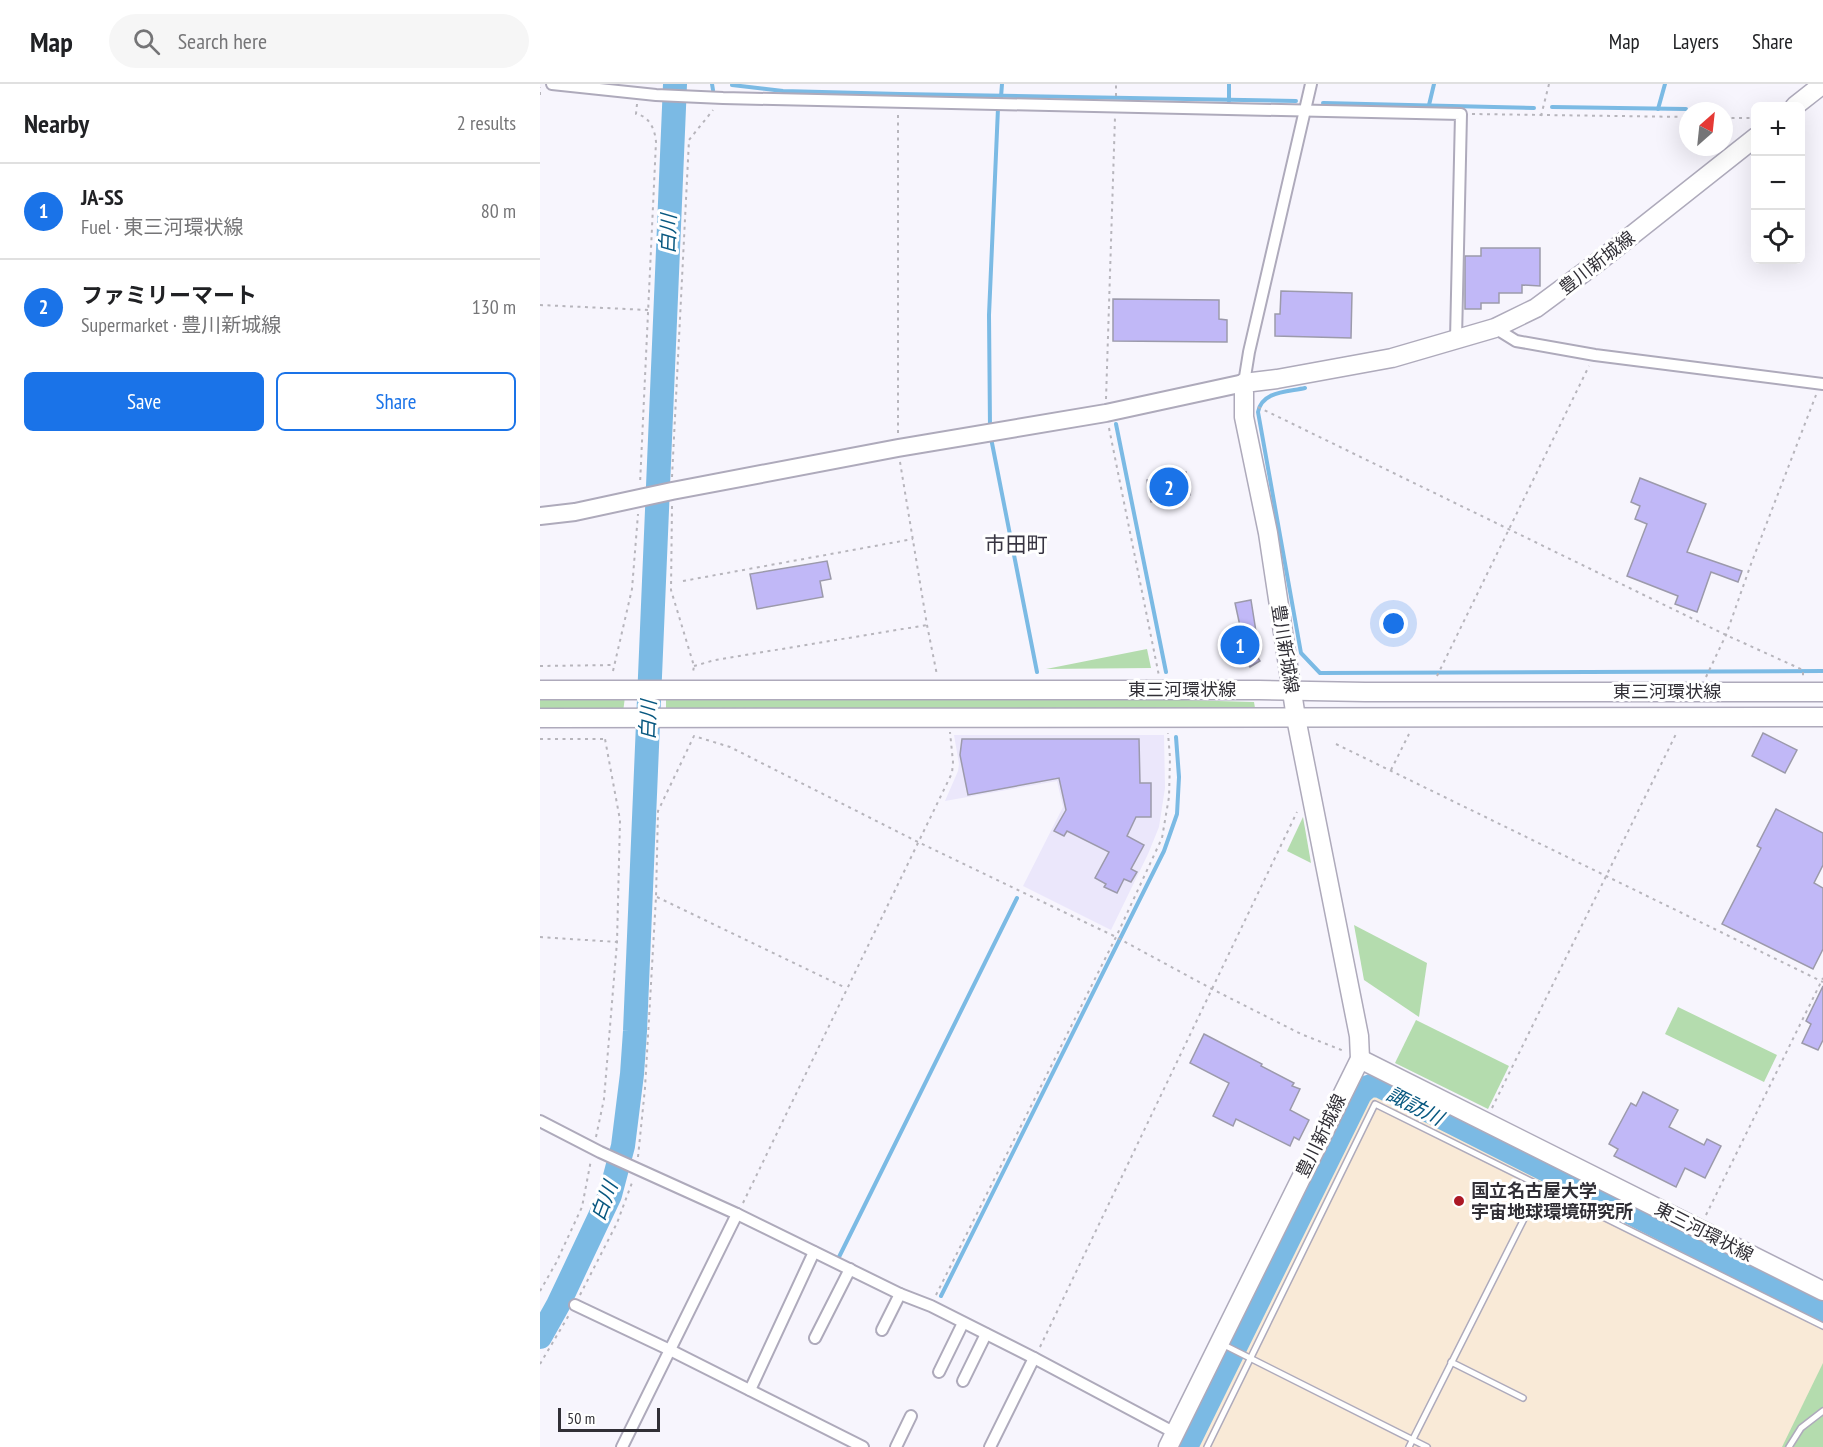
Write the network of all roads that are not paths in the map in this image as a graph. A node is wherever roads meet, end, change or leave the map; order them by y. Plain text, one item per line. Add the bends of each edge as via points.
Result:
1 (552, 84) edge
2 (1311, 84) edge
3 (1822, 88) edge
4 (1801, 102) edge
5 (1304, 109) junction
6 (1751, 140) edge
7 (1495, 328) junction
8 (1456, 339) junction
9 (1822, 384) edge
10 (1244, 392) junction
11 (540, 516) edge
12 (540, 690) edge
13 (1292, 690) junction
14 (1823, 692) edge
15 (1823, 717) edge
16 (540, 718) edge
17 (1296, 718) junction
18 (1360, 1059) junction
19 (540, 1121) edge
20 (1541, 1187) junction
21 (737, 1214) junction
22 (814, 1252) junction
23 (850, 1269) junction
24 (1823, 1291) edge
25 (900, 1294) junction
26 (575, 1305) road end
27 (963, 1323) junction
28 (1823, 1326) edge
29 (882, 1330) dead end
30 (986, 1334) junction
31 (815, 1338) dead end
32 (1223, 1345) junction
33 (670, 1350) junction
34 (1035, 1358) junction
35 (1250, 1359) junction
36 (1451, 1362) junction
37 (939, 1372) dead end
38 (963, 1381) dead end
39 (750, 1390) junction
40 (1523, 1398) dead end
41 (1823, 1411) edge
42 (911, 1416) dead end
43 (842, 1436) junction
44 (1171, 1440) edge
45 (1413, 1440) junction
46 (622, 1447) edge
47 (836, 1447) edge
48 (863, 1447) edge
49 (896, 1447) edge
50 (990, 1447) edge
51 (1207, 1447) edge
52 (1409, 1447) edge
53 (1427, 1447) edge
54 (1789, 1447) edge

1 - 5 street via 723,98
2 - 5 street
3 - 4 main road
5 - 8 street via 1461,114
5 - 10 street via 1249,352
6 - 7 main road, 豊川新城線 via 1536,309
7 - 8 main road, 豊川新城線
7 - 9 street via 1516,341 1595,355
8 - 10 main road, 豊川新城線 via 1392,358 1277,379
10 - 11 street via 898,448
10 - 13 main road, 豊川新城線 via 1244,417 1268,534
12 - 13 main road, 東三河環状線
13 - 14 main road, 東三河環状線
13 - 17 main road, 豊川新城線
15 - 17 main road, 東三河環状線
16 - 17 main road, 東三河環状線
17 - 18 main road, 豊川新城線 via 1359,1036
18 - 24 main road, 東三河環状線
18 - 32 main road, 豊川新城線
19 - 21 street
20 - 28 lane
20 - 35 lane via 1375,1104
20 - 36 lane
21 - 22 street
21 - 33 street
22 - 23 street
22 - 39 street
23 - 25 street
23 - 31 street
25 - 27 street
25 - 29 street
26 - 33 street
27 - 30 street
27 - 37 street
30 - 34 street
30 - 38 street
32 - 35 lane
32 - 44 main road, 豊川新城線
33 - 39 street
33 - 46 street
34 - 44 street
34 - 50 street
35 - 45 lane
35 - 51 lane
36 - 40 lane
36 - 45 lane
39 - 43 street
41 - 54 lane via 1801,1428
42 - 49 street
43 - 47 street
43 - 48 street
45 - 52 lane
45 - 53 lane

